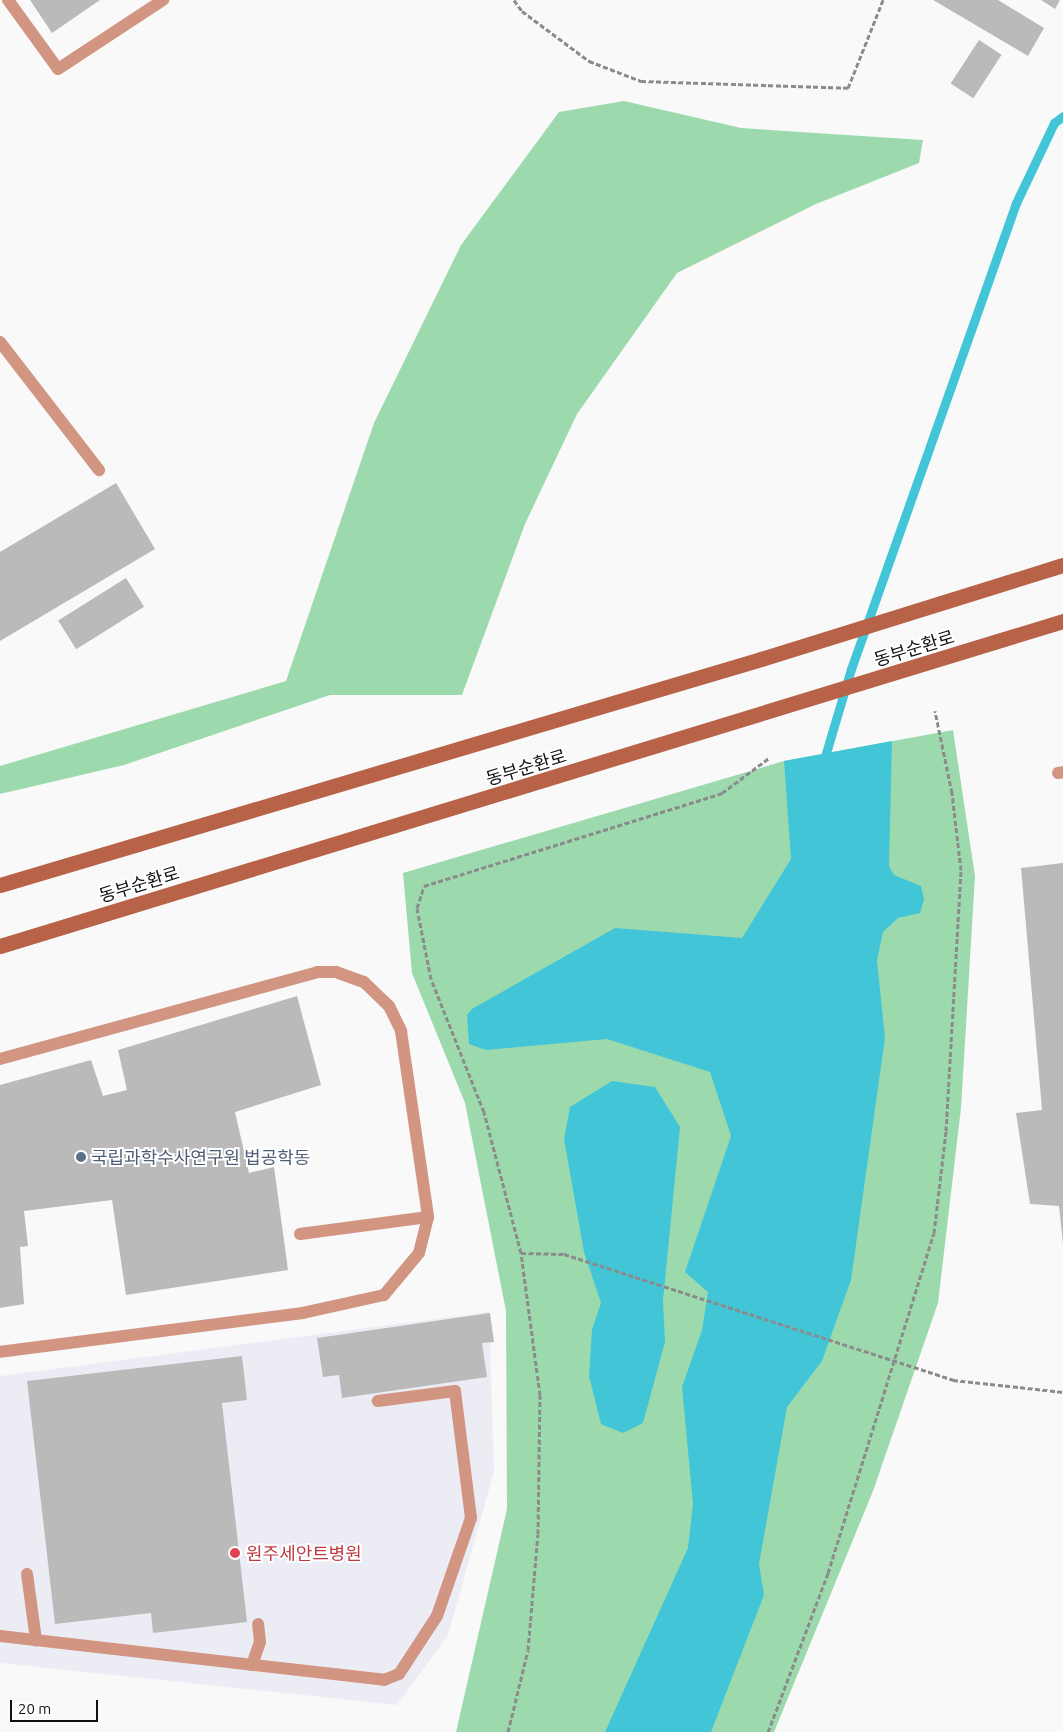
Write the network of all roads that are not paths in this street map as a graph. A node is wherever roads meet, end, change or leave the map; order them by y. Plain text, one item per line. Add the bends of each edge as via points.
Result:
1 (8, 0) edge
2 (163, 0) edge
3 (0, 342) edge
4 (100, 470) dead end
5 (1063, 564) edge
6 (1063, 621) edge
7 (0, 885) edge
8 (0, 946) edge
9 (0, 1059) edge
10 (428, 1217) junction
11 (300, 1234) dead end
12 (0, 1352) edge
13 (378, 1401) dead end
14 (27, 1574) dead end
15 (258, 1624) dead end
16 (0, 1636) edge
17 (36, 1640) junction
18 (252, 1665) junction

1 - 2 lane via 58,69
3 - 4 lane
5 - 7 street, 동부순환로 via 761,659
6 - 8 street, 동부순환로
9 - 10 lane via 318,972 336,972 364,982 389,1006 400,1031
10 - 11 lane
10 - 12 lane via 420,1253 384,1295 303,1313
13 - 18 lane via 454,1391 472,1518 437,1616 399,1674 384,1680
14 - 17 lane
15 - 18 lane via 260,1642
16 - 17 lane
17 - 18 lane

